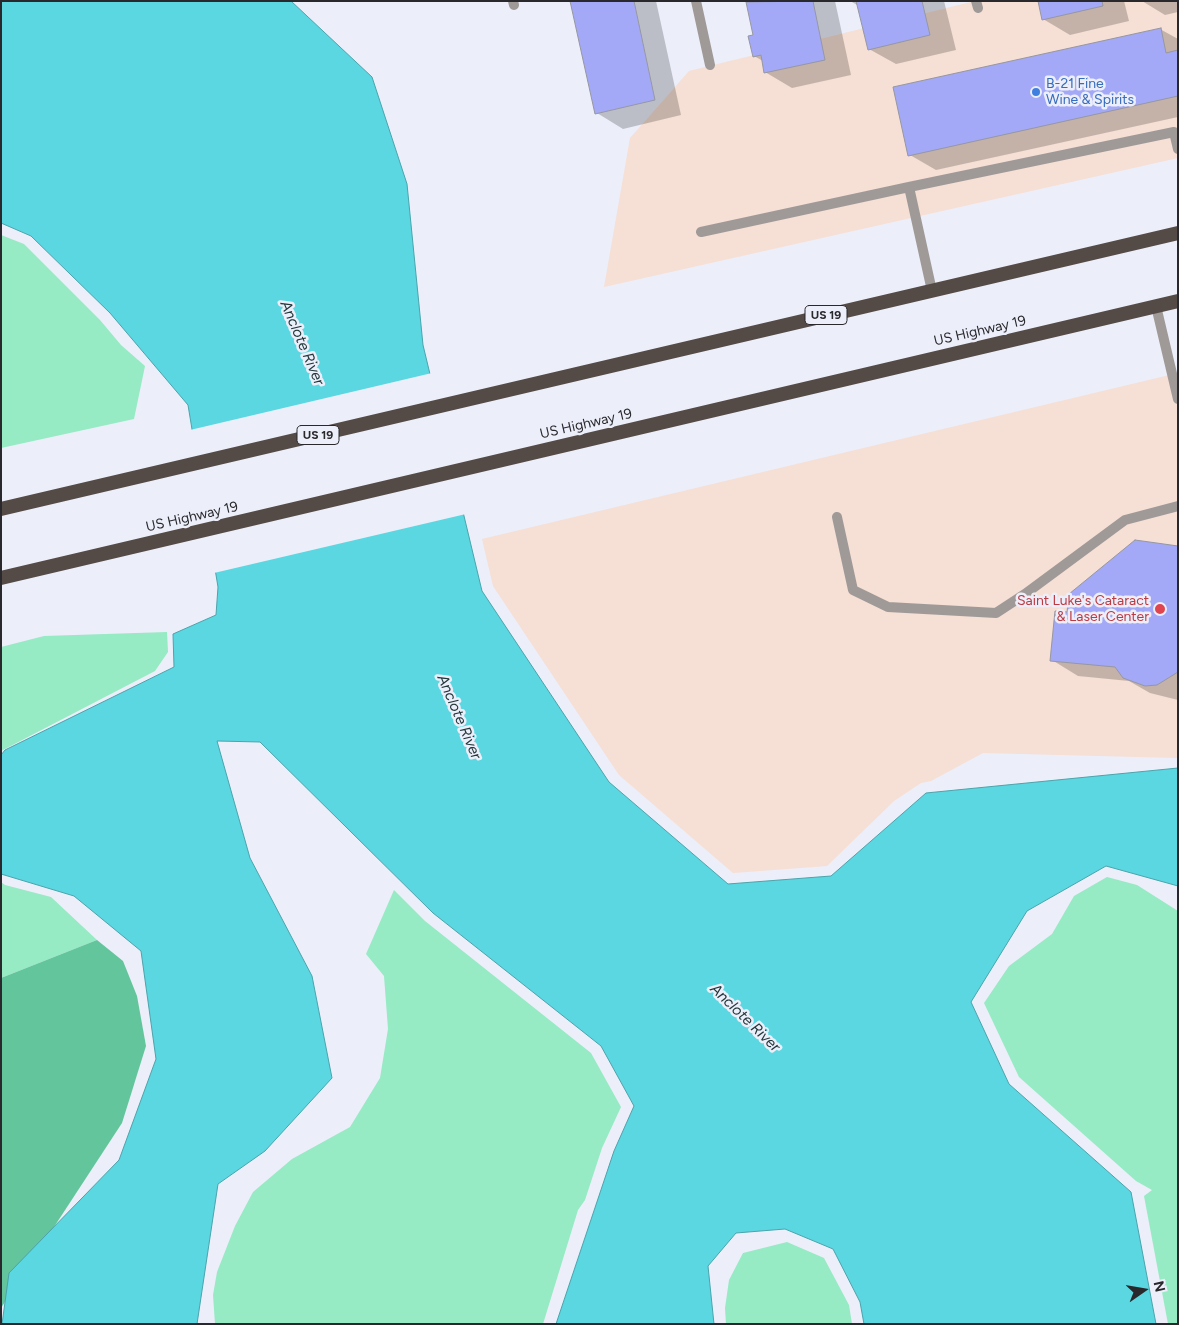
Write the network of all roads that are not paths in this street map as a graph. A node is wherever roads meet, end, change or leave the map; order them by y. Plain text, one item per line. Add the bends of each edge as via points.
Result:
1 (696, 1) edge
2 (710, 65) dead end
3 (1176, 131) edge
4 (1178, 150) edge
5 (909, 187) junction
6 (701, 232) dead end
7 (1178, 233) edge
8 (932, 291) junction
9 (1178, 301) edge
10 (1156, 306) junction
11 (1178, 399) edge
12 (1178, 506) edge
13 (1, 510) edge
14 (837, 517) dead end
15 (1, 578) edge

1 - 2 lane
3 - 4 lane
3 - 5 lane
5 - 6 lane
5 - 8 lane
7 - 8 highway, US 19
8 - 13 highway, US 19
9 - 10 highway, US Highway 19
10 - 11 lane
10 - 15 highway, US Highway 19
12 - 14 lane via 1125,520 996,612 888,607 853,590

